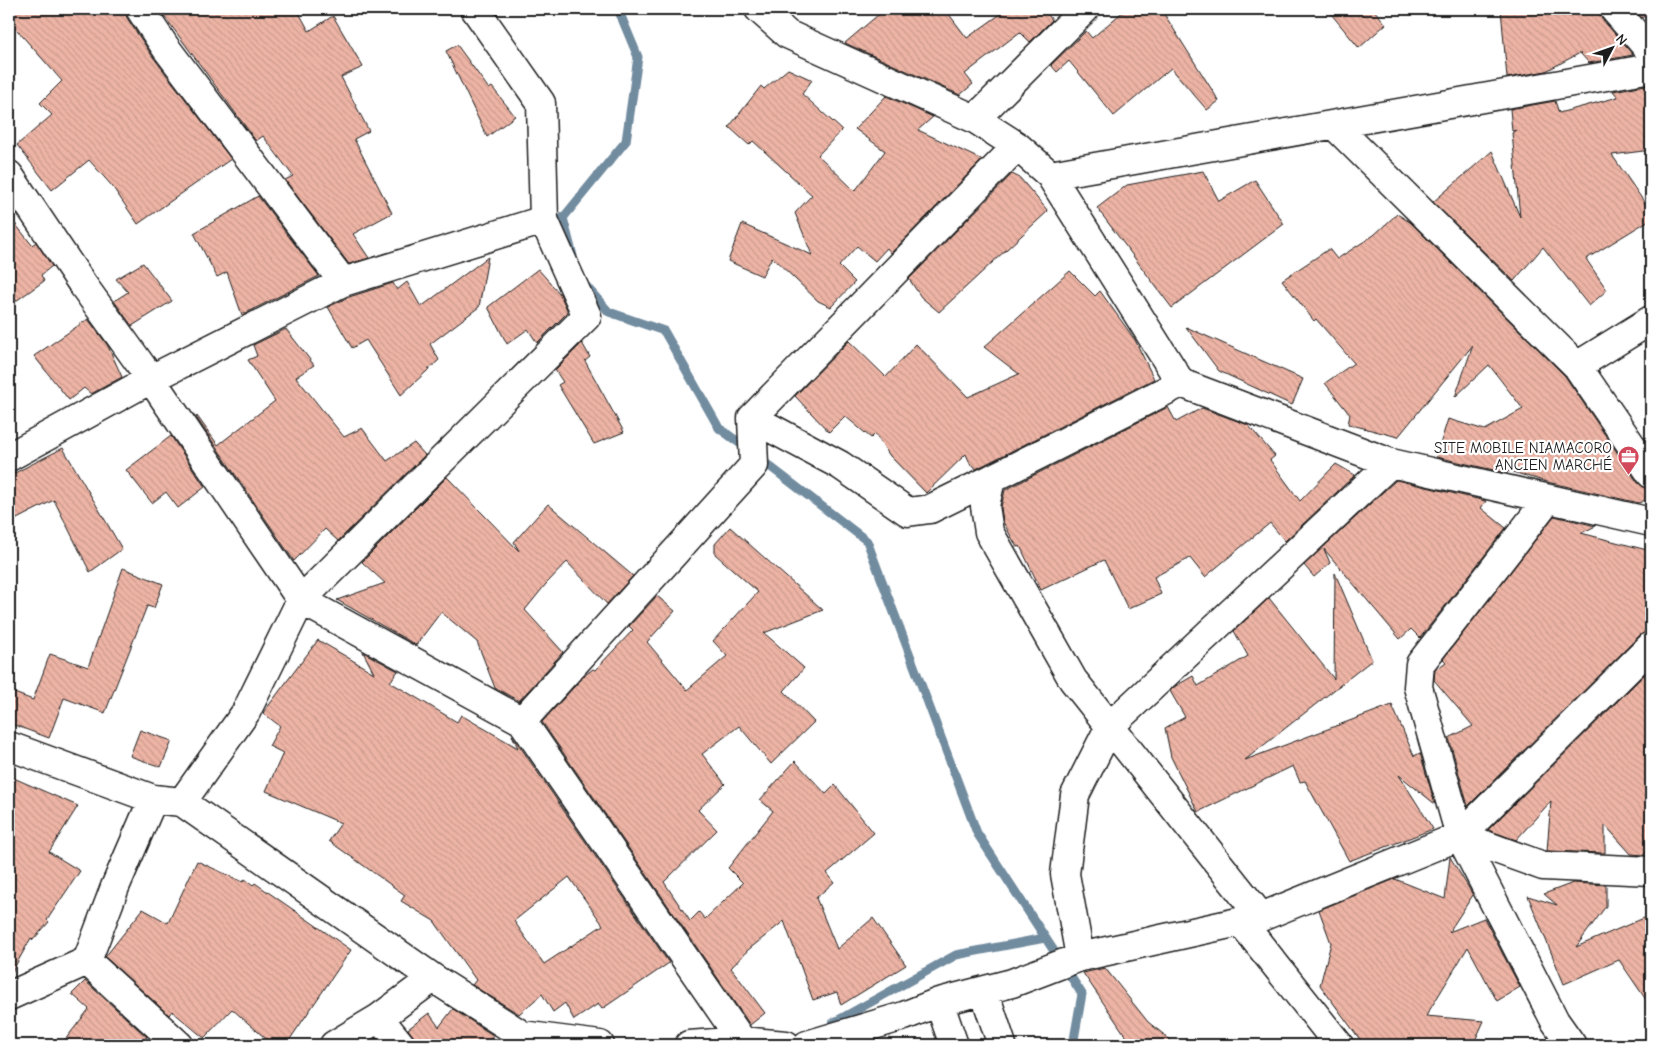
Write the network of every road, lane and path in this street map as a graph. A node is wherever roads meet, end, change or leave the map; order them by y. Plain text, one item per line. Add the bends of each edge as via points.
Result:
1 (140, 9) edge
2 (475, 9) edge
3 (759, 9) edge
4 (1085, 9) edge
5 (1614, 9) edge
6 (1651, 52) edge
7 (1651, 68) edge
8 (975, 119) junction
9 (1334, 124) junction
10 (1017, 146) junction
11 (9, 175) edge
12 (1050, 175) junction
13 (544, 220) junction
14 (343, 282) junction
15 (1651, 320) edge
16 (1577, 366) junction
17 (151, 379) junction
18 (1180, 383) junction
19 (752, 418) junction
20 (9, 457) edge
21 (1391, 463) junction
22 (1651, 474) edge
23 (991, 478) junction
24 (1548, 499) junction
25 (1651, 522) edge
26 (301, 600) junction
27 (1651, 646) edge
28 (522, 721) junction
29 (1110, 726) junction
30 (9, 746) edge
31 (154, 799) junction
32 (182, 802) junction
33 (1460, 836) junction
34 (1651, 871) edge
35 (1251, 920) junction
36 (1080, 958) junction
37 (87, 961) junction
38 (433, 978) junction
39 (984, 991) junction
40 (9, 996) edge
41 (939, 1002) junction
42 (379, 1018) junction
43 (742, 1041) junction
44 (179, 1045) edge
45 (334, 1045) edge
46 (401, 1045) edge
47 (600, 1045) edge
48 (688, 1045) edge
49 (786, 1045) edge
50 (807, 1045) edge
51 (954, 1045) edge
52 (1002, 1045) edge
53 (1338, 1045) edge
54 (1572, 1045) edge

1 - 14 street
2 - 13 street via 541,103
3 - 8 street via 787,34
4 - 8 street
5 - 6 street
7 - 9 street
8 - 10 street
9 - 12 street
9 - 16 street
10 - 12 street
10 - 19 street
11 - 17 street
12 - 18 street
13 - 14 street
13 - 26 street via 587,316
14 - 17 street
15 - 16 street
16 - 22 street
17 - 20 street
17 - 26 street
18 - 21 street
18 - 23 street
19 - 23 street via 840,465 908,512 930,508
19 - 28 street via 754,465
21 - 24 street
21 - 29 street
23 - 29 street via 985,506 989,532 1073,680
24 - 25 street
24 - 33 street via 1420,664 1418,687
26 - 28 street
26 - 32 street via 246,712
27 - 33 street
28 - 43 street
29 - 35 street
29 - 36 street via 1075,795 1065,874
30 - 31 street
31 - 32 street
31 - 37 street
32 - 38 street
33 - 34 street via 1543,866
33 - 35 street
33 - 54 street via 1554,1021
35 - 36 street
35 - 53 street
36 - 39 street
37 - 40 street
37 - 44 street
38 - 42 street
38 - 47 street via 522,1035
39 - 41 street
39 - 52 street
41 - 50 street
41 - 51 street
42 - 45 street
42 - 46 street
43 - 48 street
43 - 49 street

